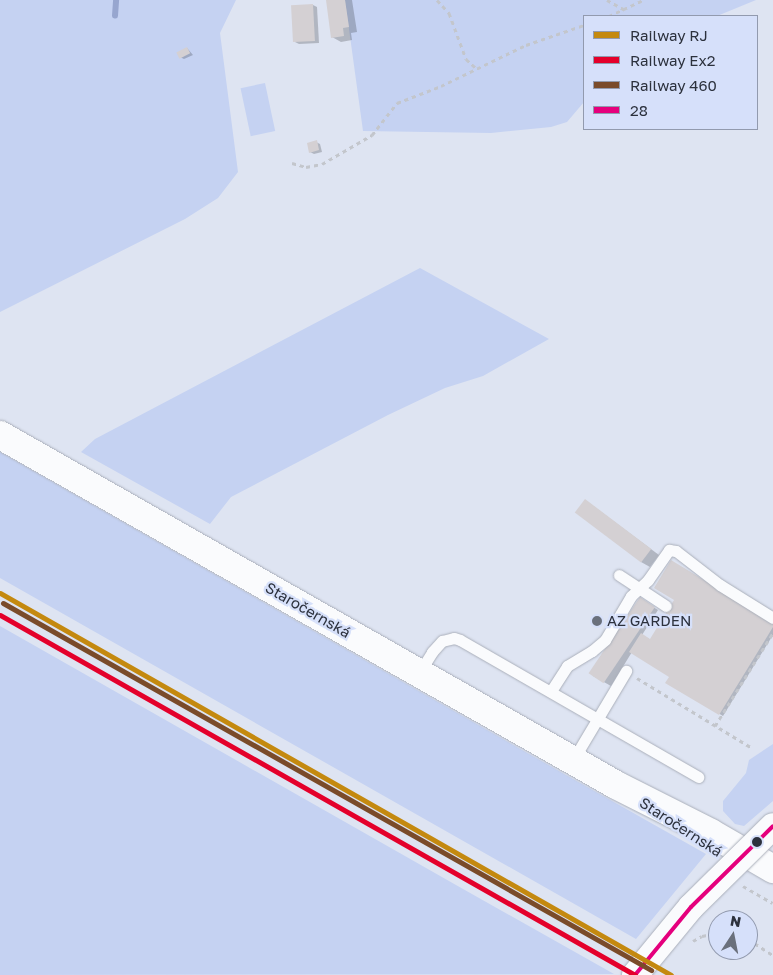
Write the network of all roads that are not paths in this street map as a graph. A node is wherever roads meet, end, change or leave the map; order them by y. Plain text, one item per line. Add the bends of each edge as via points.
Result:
1 (0, 435) edge
2 (619, 575) dead end
3 (639, 589) junction
4 (666, 606) dead end
5 (773, 618) edge
6 (626, 671) road end
7 (419, 673) junction
8 (551, 691) junction
9 (598, 718) junction
10 (573, 760) junction
11 (698, 777) dead end
12 (616, 785) junction
13 (773, 826) edge
14 (773, 869) edge
15 (773, 885) edge
16 (635, 975) edge

1 - 7 main road, Staročernská
2 - 3 lane
3 - 4 lane
3 - 5 lane via 671,550
3 - 8 lane via 631,596 605,640 567,666
6 - 9 lane
7 - 8 lane via 437,646 454,638
7 - 10 main road, Staročernská
8 - 9 lane
9 - 10 lane
9 - 11 lane
10 - 12 main road, Staročernská
12 - 14 main road, Staročernská
12 - 15 main road, Staročernská
13 - 16 street, bridge via 691,907

